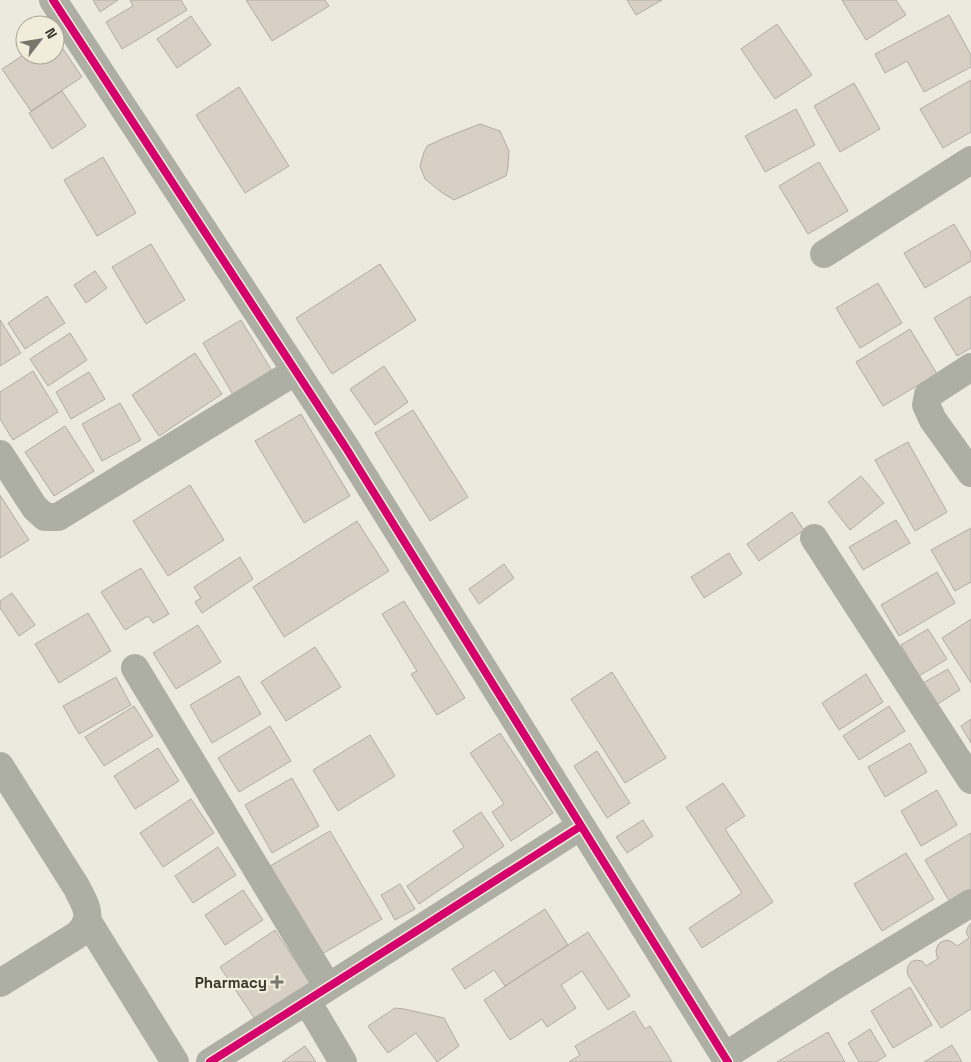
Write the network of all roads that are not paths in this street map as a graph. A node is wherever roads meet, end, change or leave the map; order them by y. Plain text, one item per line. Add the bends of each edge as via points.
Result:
1 (53, 0) edge
2 (971, 160) edge
3 (824, 254) dead end
4 (971, 367) edge
5 (296, 371) junction
6 (0, 454) edge
7 (971, 473) edge
8 (814, 538) dead end
9 (135, 668) dead end
10 (971, 780) edge
11 (4, 782) edge
12 (581, 826) junction
13 (971, 902) edge
14 (87, 920) junction
15 (0, 983) edge
16 (318, 994) junction
17 (726, 1059) edge
18 (175, 1062) edge
19 (210, 1062) edge
20 (342, 1062) edge

1 - 5 street
2 - 3 street
4 - 7 street via 928,395 926,404 933,420
5 - 6 street via 58,517 45,518 35,508
5 - 12 street
8 - 10 street
9 - 16 street
11 - 14 street via 77,888 86,908
12 - 16 street
12 - 17 street
13 - 17 street via 836,985
14 - 15 street via 77,935
14 - 18 street
16 - 19 street
16 - 20 street

